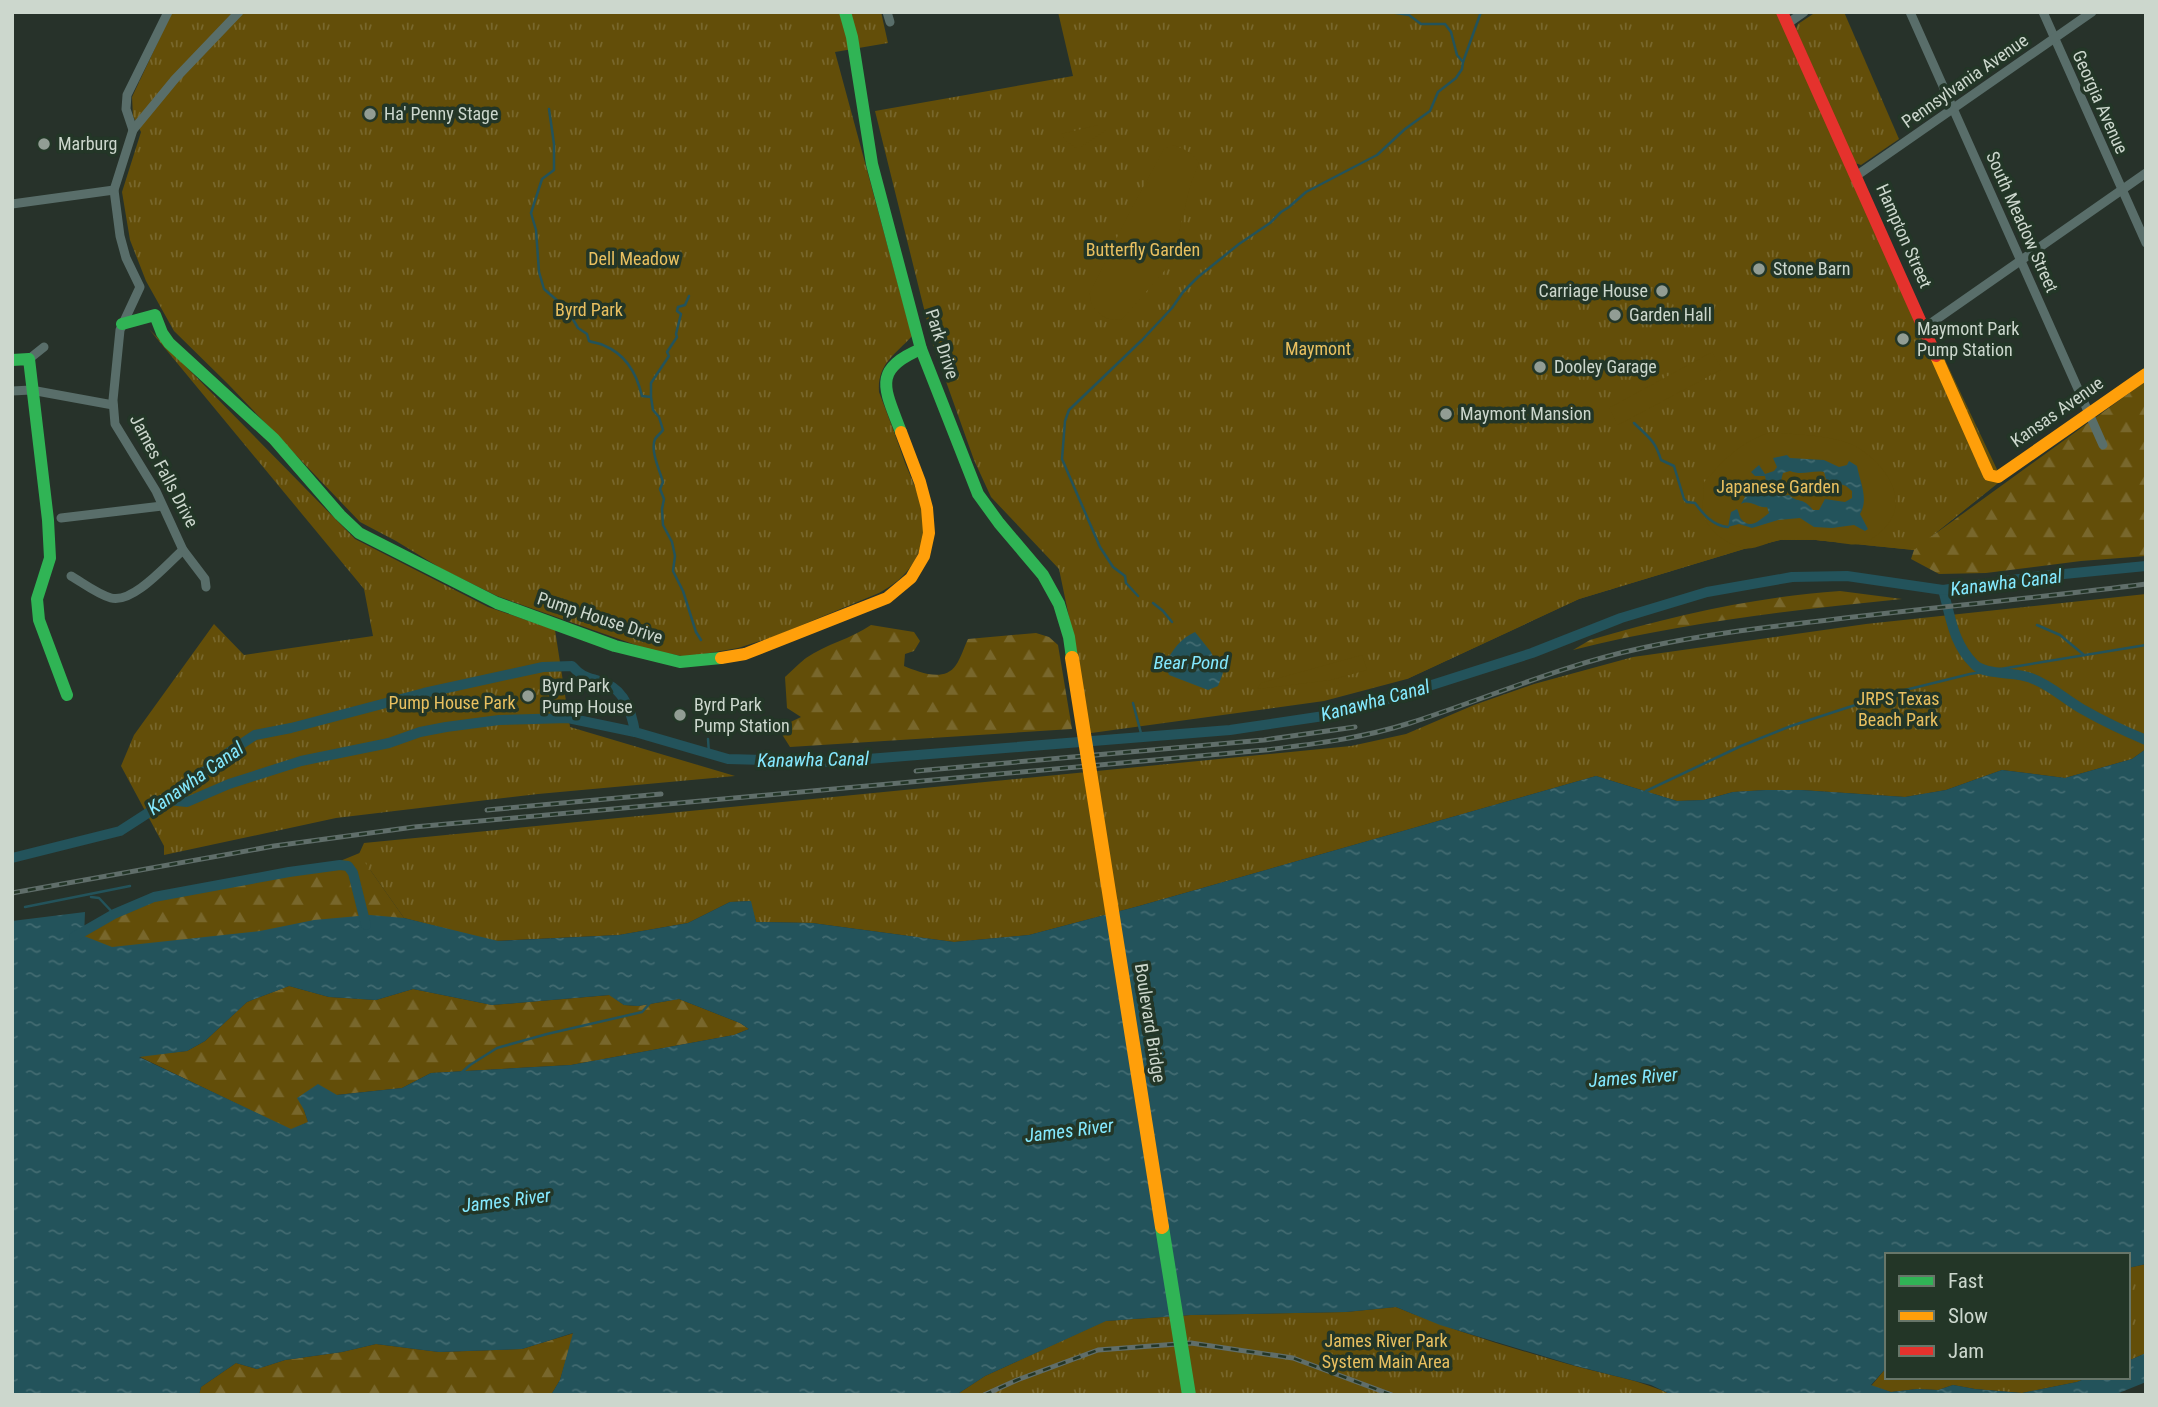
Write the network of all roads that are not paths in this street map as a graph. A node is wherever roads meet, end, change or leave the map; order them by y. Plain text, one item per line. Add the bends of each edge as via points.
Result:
1 (168, 12) edge
2 (239, 12) edge
3 (845, 12) edge
4 (887, 12) edge
5 (1804, 12) edge
6 (1910, 12) edge
7 (2043, 12) edge
8 (2092, 12) edge
9 (1785, 18) edge
10 (890, 22) dead end
11 (2054, 38) junction
12 (1953, 107) junction
13 (133, 130) junction
14 (2146, 173) edge
15 (1856, 176) junction
16 (2122, 189) junction
17 (114, 190) junction
18 (12, 204) edge
19 (2146, 243) edge
20 (2021, 259) junction
21 (122, 324) junction
22 (1924, 328) junction
23 (44, 347) dead end
24 (921, 349) junction
25 (29, 359) junction
26 (12, 360) edge
27 (2146, 374) edge
28 (31, 390) junction
29 (12, 391) edge
30 (113, 405) junction
31 (2090, 412) junction
32 (2103, 445) dead end
33 (1989, 475) joint
34 (162, 506) junction
35 (61, 518) dead end
36 (183, 550) junction
37 (71, 576) dead end
38 (206, 587) dead end
39 (1072, 658) joint
40 (66, 695) dead end
41 (1189, 1395) edge

1 - 13 street via 127,95
2 - 13 street
3 - 24 street, Park Drive via 872,164
4 - 10 street
5 - 9 street
6 - 12 street, South Meadow Street
7 - 11 street, Georgia Avenue
8 - 11 street, Pennsylvania Avenue
9 - 15 street, Hampton Street
11 - 12 street, Pennsylvania Avenue
11 - 16 street, Georgia Avenue
12 - 15 street, Pennsylvania Avenue
12 - 20 street, South Meadow Street
13 - 17 street
14 - 16 street
15 - 22 street, Hampton Street
16 - 19 street, Georgia Avenue
16 - 20 street
17 - 18 street
17 - 21 street, James Falls Drive via 120,236 140,287
20 - 22 street
20 - 31 street, South Meadow Street
21 - 24 street, Pump House Drive via 155,315 169,343 274,439 359,533 497,603 615,646 680,662 745,654 887,598 911,578 926,552 929,516 894,415 886,377 894,363
21 - 30 street, James Falls Drive
22 - 33 street, Hampton Street
23 - 25 street
24 - 39 street, Park Drive via 978,494 1043,575 1059,604
25 - 26 street
25 - 28 street
27 - 31 street, Kansas Avenue
28 - 29 street
28 - 30 street
28 - 40 street via 50,558 37,608
30 - 34 street, James Falls Drive via 120,435
31 - 32 street, South Meadow Street
31 - 33 street, Kansas Avenue via 1998,477
34 - 35 street
34 - 36 street, James Falls Drive
36 - 37 street via 126,597 109,597
36 - 38 street, James Falls Drive
39 - 41 street, Boulevard Bridge, bridge

